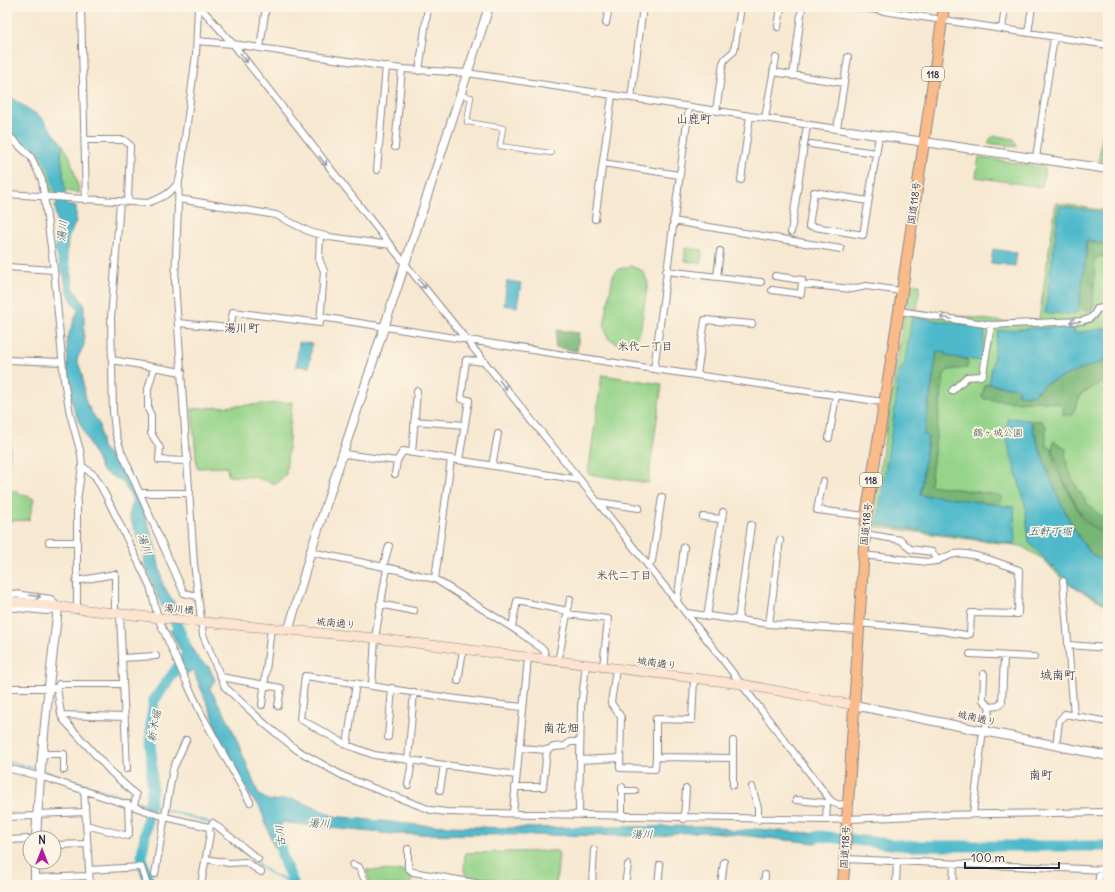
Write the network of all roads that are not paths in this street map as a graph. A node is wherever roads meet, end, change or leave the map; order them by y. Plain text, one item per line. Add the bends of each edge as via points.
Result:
1 (81, 7) edge
2 (199, 7) edge
3 (266, 7) edge
4 (428, 7) edge
5 (489, 7) edge
6 (609, 7) edge
7 (643, 7) edge
8 (741, 7) edge
9 (781, 7) edge
10 (802, 7) edge
11 (860, 7) edge
12 (944, 7) edge
13 (1005, 7) edge
14 (1032, 7) edge
15 (875, 8) edge
16 (942, 19) junction
17 (606, 23) dead end
18 (778, 27) dead end
19 (1002, 30) junction
20 (1028, 33) junction
21 (1054, 37) junction
22 (197, 41) junction
23 (233, 44) junction
24 (1108, 45) edge
25 (260, 48) junction
26 (848, 57) dead end
27 (776, 58) dead end
28 (386, 66) junction
29 (402, 69) junction
30 (420, 71) junction
31 (773, 72) junction
32 (467, 73) junction
33 (793, 76) junction
34 (844, 83) junction
35 (464, 96) dead end
36 (612, 96) junction
37 (631, 98) junction
38 (689, 107) junction
39 (716, 111) junction
40 (750, 116) junction
41 (765, 118) junction
42 (807, 125) junction
43 (837, 130) junction
44 (850, 132) joint
45 (7, 134) edge
46 (879, 136) junction
47 (85, 140) junction
48 (923, 142) junction
49 (811, 144) dead end
50 (395, 148) dead end
51 (551, 153) dead end
52 (876, 153) junction
53 (1036, 158) junction
54 (603, 163) junction
55 (1108, 169) edge
56 (377, 170) dead end
57 (679, 175) junction
58 (179, 180) junction
59 (741, 180) dead end
60 (7, 194) edge
61 (167, 194) junction
62 (47, 198) junction
63 (84, 200) junction
64 (128, 200) dead end
65 (178, 200) junction
66 (868, 201) junction
67 (120, 202) junction
68 (595, 219) dead end
69 (672, 221) junction
70 (791, 232) dead end
71 (320, 234) junction
72 (391, 245) junction
73 (840, 249) dead end
74 (720, 251) dead end
75 (405, 264) junction
76 (7, 267) edge
77 (54, 270) junction
78 (666, 271) junction
79 (775, 276) dead end
80 (717, 277) junction
81 (761, 282) dead end
82 (802, 284) junction
83 (772, 290) dead end
84 (901, 291) junction
85 (1108, 307) edge
86 (899, 311) junction
87 (321, 317) junction
88 (178, 322) junction
89 (752, 324) dead end
90 (991, 325) junction
91 (385, 327) junction
92 (466, 338) junction
93 (7, 360) edge
94 (112, 360) junction
95 (62, 362) junction
96 (484, 362) junction
97 (154, 368) junction
98 (654, 369) junction
99 (182, 372) junction
100 (697, 376) junction
101 (417, 390) dead end
102 (952, 391) dead end
103 (836, 395) junction
104 (883, 402) junction
105 (414, 421) junction
106 (465, 425) junction
107 (498, 434) dead end
108 (829, 438) dead end
109 (412, 453) junction
110 (344, 454) junction
111 (451, 459) junction
112 (459, 460) junction
113 (188, 461) junction
114 (397, 461) junction
115 (82, 466) junction
116 (492, 466) junction
117 (396, 474) dead end
118 (580, 480) junction
119 (823, 481) dead end
120 (140, 493) junction
121 (190, 494) junction
122 (662, 497) dead end
123 (598, 502) junction
124 (639, 508) dead end
125 (723, 512) dead end
126 (866, 516) junction
127 (703, 517) dead end
128 (722, 519) junction
129 (752, 525) dead end
130 (871, 535) dead end
131 (780, 540) dead end
132 (49, 542) dead end
133 (76, 542) junction
134 (389, 546) dead end
135 (684, 546) dead end
136 (310, 552) junction
137 (862, 555) junction
138 (938, 561) junction
139 (648, 566) junction
140 (385, 567) junction
141 (435, 579) junction
142 (76, 580) junction
143 (1063, 581) dead end
144 (7, 593) edge
145 (198, 596) junction
146 (570, 599) dead end
147 (7, 601) edge
148 (677, 603) junction
149 (380, 604) junction
150 (7, 606) edge
151 (58, 608) junction
152 (77, 610) junction
153 (414, 611) dead end
154 (568, 613) junction
155 (686, 613) junction
156 (118, 614) junction
157 (707, 616) junction
158 (158, 618) junction
159 (738, 620) junction
160 (201, 621) junction
161 (769, 624) junction
162 (512, 627) junction
163 (858, 627) junction
164 (271, 628) junction
165 (289, 629) junction
166 (375, 638) junction
167 (1068, 645) junction
168 (1108, 648) edge
169 (463, 650) junction
170 (970, 654) dead end
171 (156, 656) dead end
172 (1004, 656) junction
173 (1034, 657) dead end
174 (122, 658) junction
175 (528, 658) junction
176 (546, 660) junction
177 (558, 662) junction
178 (586, 665) junction
179 (603, 667) junction
180 (616, 669) junction
181 (984, 674) dead end
182 (221, 677) junction
183 (694, 679) junction
184 (458, 681) dead end
185 (356, 683) junction
186 (123, 684) junction
187 (741, 684) junction
188 (264, 685) junction
189 (372, 685) junction
190 (7, 688) edge
191 (48, 688) junction
192 (58, 688) junction
193 (392, 688) junction
194 (414, 692) junction
195 (262, 705) dead end
196 (854, 705) junction
197 (278, 706) dead end
198 (523, 707) junction
199 (990, 707) junction
200 (61, 715) junction
201 (1074, 715) junction
202 (124, 717) junction
203 (1108, 722) edge
204 (984, 730) junction
205 (388, 737) dead end
206 (186, 740) dead end
207 (733, 741) dead end
208 (580, 742) junction
209 (347, 745) junction
210 (1056, 746) junction
211 (519, 748) junction
212 (547, 750) junction
213 (42, 754) junction
214 (1108, 756) edge
215 (656, 757) junction
216 (620, 758) junction
217 (733, 758) junction
218 (410, 760) junction
219 (580, 760) junction
220 (444, 765) junction
221 (7, 768) edge
222 (127, 769) dead end
223 (64, 770) dead end
224 (516, 775) junction
225 (40, 776) junction
226 (408, 785) dead end
227 (732, 785) dead end
228 (515, 787) junction
229 (752, 787) dead end
230 (686, 789) dead end
231 (84, 790) junction
232 (440, 790) dead end
233 (636, 791) dead end
234 (796, 800) dead end
235 (133, 802) junction
236 (250, 802) dead end
237 (829, 802) junction
238 (848, 803) junction
239 (85, 812) junction
240 (580, 812) dead end
241 (1108, 812) edge
242 (512, 813) junction
243 (973, 814) junction
244 (38, 815) junction
245 (7, 817) edge
246 (165, 817) junction
247 (622, 817) junction
248 (684, 819) junction
249 (758, 820) junction
250 (826, 820) junction
251 (847, 820) junction
252 (86, 825) junction
253 (209, 828) junction
254 (37, 830) edge
255 (22, 839) edge
256 (7, 840) edge
257 (87, 844) junction
258 (62, 845) edge
259 (408, 849) dead end
260 (594, 850) dead end
261 (845, 857) junction
262 (206, 859) junction
263 (258, 859) dead end
264 (896, 860) junction
265 (724, 862) dead end
266 (954, 864) junction
267 (352, 865) dead end
268 (628, 865) dead end
269 (660, 865) dead end
270 (36, 870) edge
271 (1100, 870) junction
272 (1108, 870) edge
273 (261, 872) dead end
274 (89, 873) junction
275 (155, 874) dead end
276 (765, 875) dead end
277 (35, 882) edge
278 (7, 885) edge
279 (90, 885) edge
280 (148, 885) edge
281 (201, 885) edge
282 (367, 885) edge
283 (486, 885) edge
284 (489, 885) edge
285 (592, 885) edge
286 (625, 885) edge
287 (658, 885) edge
288 (721, 885) edge
289 (764, 885) edge
290 (843, 885) edge
291 (896, 885) edge
292 (953, 885) edge
293 (1098, 885) edge

1 - 47 street
2 - 22 street
2 - 23 street
3 - 25 street
4 - 30 street
5 - 32 street
6 - 17 street
7 - 37 street
8 - 39 street via 734,51 723,63
9 - 18 street
10 - 33 street
11 - 15 street
12 - 16 highway, 118
13 - 19 street
14 - 20 street
15 - 16 street
16 - 19 street
16 - 48 highway, 118
19 - 20 street
20 - 21 street
21 - 24 street
21 - 53 street
22 - 23 street
22 - 58 street
23 - 25 street
23 -> 72 street
25 - 28 street
26 - 34 street
27 - 31 street
28 - 29 street
28 - 56 street
29 - 30 street
29 - 50 street
30 - 32 street
31 - 33 street
31 - 41 street
32 - 36 street
32 - 75 street
33 - 34 street
34 - 43 street
35 - 51 street via 471,97 467,122 503,128 500,146
36 - 37 street
36 - 54 street
37 - 38 street
38 - 39 street
38 - 57 street
39 - 40 street
40 - 41 street
40 - 59 street
41 - 42 street
42 - 43 street
42 - 70 street
43 - 44 street
44 - 46 street
45 - 62 street via 31,157
46 - 48 street
46 - 52 street
47 - 63 street
47 - 64 street via 124,140 130,145
48 - 53 street
48 - 84 highway, 国道118号 / 118
49 - 52 street
52 - 66 street
53 - 55 street
54 - 57 street
54 - 68 street
57 - 69 street
58 - 61 street
58 - 65 street
60 - 62 street
61 - 65 street
61 - 67 street via 147,203
62 - 63 street
62 - 77 street
63 - 67 street
65 - 71 street via 276,214 310,232
65 - 88 street via 175,274
66 - 66 street via 863,235 809,226 814,192
67 - 94 street via 111,300
69 - 73 street
69 - 78 street
71 - 72 street
71 - 87 street via 319,259 324,271
72 - 75 street
74 - 80 street
75 - 91 street
75 -> 92 street
76 - 77 street
77 - 95 street
78 - 80 street
78 - 98 street
79 - 82 street via 802,280
80 - 81 street
82 - 83 street via 801,294
82 - 84 street via 852,289 866,286
84 - 86 highway, 国道118号 / 118
85 -> 90 street via 1096,309 1095,315 1081,322
90 -> 86 street
86 - 104 highway, 国道118号 / 118
87 - 88 street via 320,323 233,312 230,328
87 - 91 street
88 - 99 street
89 - 100 street via 705,320
90 - 102 street via 983,374 967,377
91 - 92 street
91 - 110 street
92 - 96 street
92 - 98 street
93 - 95 street
94 - 97 street
94 - 120 street via 115,431 118,444
95 - 115 street via 67,400
96 - 106 street via 466,360 461,399 468,400
96 -> 118 street
97 - 99 street
97 - 113 street via 149,384 148,409 151,415 151,433 160,448 159,460
98 - 100 street
99 - 113 street
100 - 103 street
101 - 105 street
103 - 104 street
103 - 108 street
104 - 126 highway, 国道118号 / 118
105 - 106 street
105 - 109 street
106 - 112 street
107 - 116 street
109 - 111 street
109 - 114 street via 403,451
110 - 114 street
110 - 136 street
111 - 112 street
111 - 141 street
112 - 116 street
113 - 121 street
114 - 117 street
115 - 133 street via 77,501
115 - 158 street via 95,476 109,502 150,586
116 - 118 street
118 - 123 street
119 - 126 street via 817,510
120 - 121 street
120 - 145 street via 184,593
121 - 145 street
122 - 139 street via 652,561
123 - 124 street
123 - 139 street
125 - 128 street
126 - 137 highway, 国道118号 / 118
127 - 128 street
128 - 157 street
129 - 159 street
130 - 138 street via 902,540 910,549 932,552
131 - 161 street
132 - 133 street
133 - 142 street
134 - 140 street
135 - 148 street
136 - 140 street
136 - 165 street
137 - 138 street via 923,562
137 - 163 highway, 国道118号 / 118
138 - 163 street via 959,553 1019,570 1018,614 972,613 970,634 966,635 942,631
139 - 148 street
140 - 141 street
140 - 149 street
141 - 162 street
142 - 152 street
142 - 156 street via 115,574
143 - 167 street
144 -> 151 street via 51,599
145 - 160 street
146 - 154 street
147 - 151 main road
148 - 155 street
149 - 153 street
149 - 166 street
150 - 151 street via 47,611
151 - 152 main road
151 - 191 street
152 - 156 main road
154 - 162 street via 517,601
154 - 177 street
154 - 179 street via 608,619
155 - 157 street
155 - 187 street
156 - 158 main road
156 - 174 street
157 - 159 street
158 - 160 main road, 湯川橋
158 - 236 street via 203,717
159 - 161 street
160 - 164 main road, 城南通り
160 - 182 street via 203,635
161 - 163 street
162 - 176 street via 543,650
163 - 196 highway, 国道118号 / 118
164 - 165 main road, 城南通り
164 - 188 street
165 - 166 main road, 城南通り
166 - 169 main road, 城南通り
166 - 189 street
167 - 168 street
167 - 201 street
169 - 175 main road, 城南通り
169 - 184 street
170 - 172 street
171 - 174 street
172 - 173 street
172 - 199 street via 1002,702 998,706
174 - 186 street
175 - 176 main road, 城南通り
175 - 198 street
176 - 177 main road, 城南通り
177 - 178 main road, 城南通り
178 - 179 main road, 城南通り
178 - 208 street
179 - 180 main road, 城南通り
180 - 183 main road, 城南通り
180 - 216 street via 611,703 621,717
181 - 199 street via 984,700
182 - 188 street
182 - 242 street via 226,686 266,725 297,750 343,776 431,810 471,814
183 - 187 main road, 城南通り
183 - 215 street via 692,720 656,720
185 - 189 street
185 - 209 street
185 - 209 street via 305,676 300,719
186 - 192 street via 59,684
186 - 202 street
187 - 196 main road, 城南通り
187 - 237 street
188 - 195 street
188 - 197 street via 281,688
189 - 193 street
190 - 191 street
191 - 192 street
191 - 213 street
192 - 200 street
193 - 194 street
193 - 205 street
194 - 198 street via 471,702
194 - 218 street
196 - 204 street, 城南通り
196 - 238 highway, 国道118号 / 118
198 - 211 street
199 - 204 street
200 - 202 street
200 - 235 street via 111,772 136,795
201 - 203 street
201 - 210 street via 1065,714 1059,720
202 - 222 street
204 - 210 street, 城南通り
204 - 243 street
206 - 246 street via 173,769
207 - 217 street
208 - 212 street via 570,742
208 - 219 street
209 - 218 street via 374,755
210 - 214 street, 城南通り
211 - 212 street
211 - 224 street
212 - 228 street via 543,787
213 - 223 street via 64,754
213 - 225 street
215 - 216 street via 655,770 620,768
215 - 217 street
216 - 219 street
217 - 227 street
218 - 220 street
218 - 226 street
219 - 240 street
220 - 224 street
220 - 232 street
221 - 225 street
224 - 228 street
225 - 231 street
225 - 244 street
228 - 242 street
229 - 249 street via 758,808
230 - 248 street
231 - 235 street
231 - 239 street
233 - 247 street via 622,789
234 - 237 street
235 - 246 street
235 - 252 street via 129,836
237 - 238 street via 839,805
237 - 250 street
238 - 251 highway, 国道118号 / 118
239 - 244 street
239 - 252 street
241 - 243 street
242 - 247 street
243 - 251 street
244 - 245 street
244 - 254 street
246 - 253 street
246 - 275 street
247 - 248 street
248 - 249 street
249 - 250 street
250 - 251 street
251 - 261 highway, 国道118号 / 118
252 - 257 street
253 - 262 street
253 - 263 street via 213,823
255 - 256 street
257 - 258 street
257 - 274 street
259 - 283 street via 407,864 413,872
260 - 285 street
261 - 264 street
261 - 290 highway, 国道118号 / 118
262 - 273 street via 229,863 246,862
262 - 281 street
264 - 266 street
264 - 291 street
265 - 288 street
266 - 271 street
266 - 292 street
267 - 282 street via 359,867
268 - 286 street
269 - 287 street
270 - 277 street
271 - 272 street
271 - 293 street
274 - 277 street
274 - 279 street
274 - 280 street via 141,867
276 - 289 street
277 - 278 street
283 - 284 street

